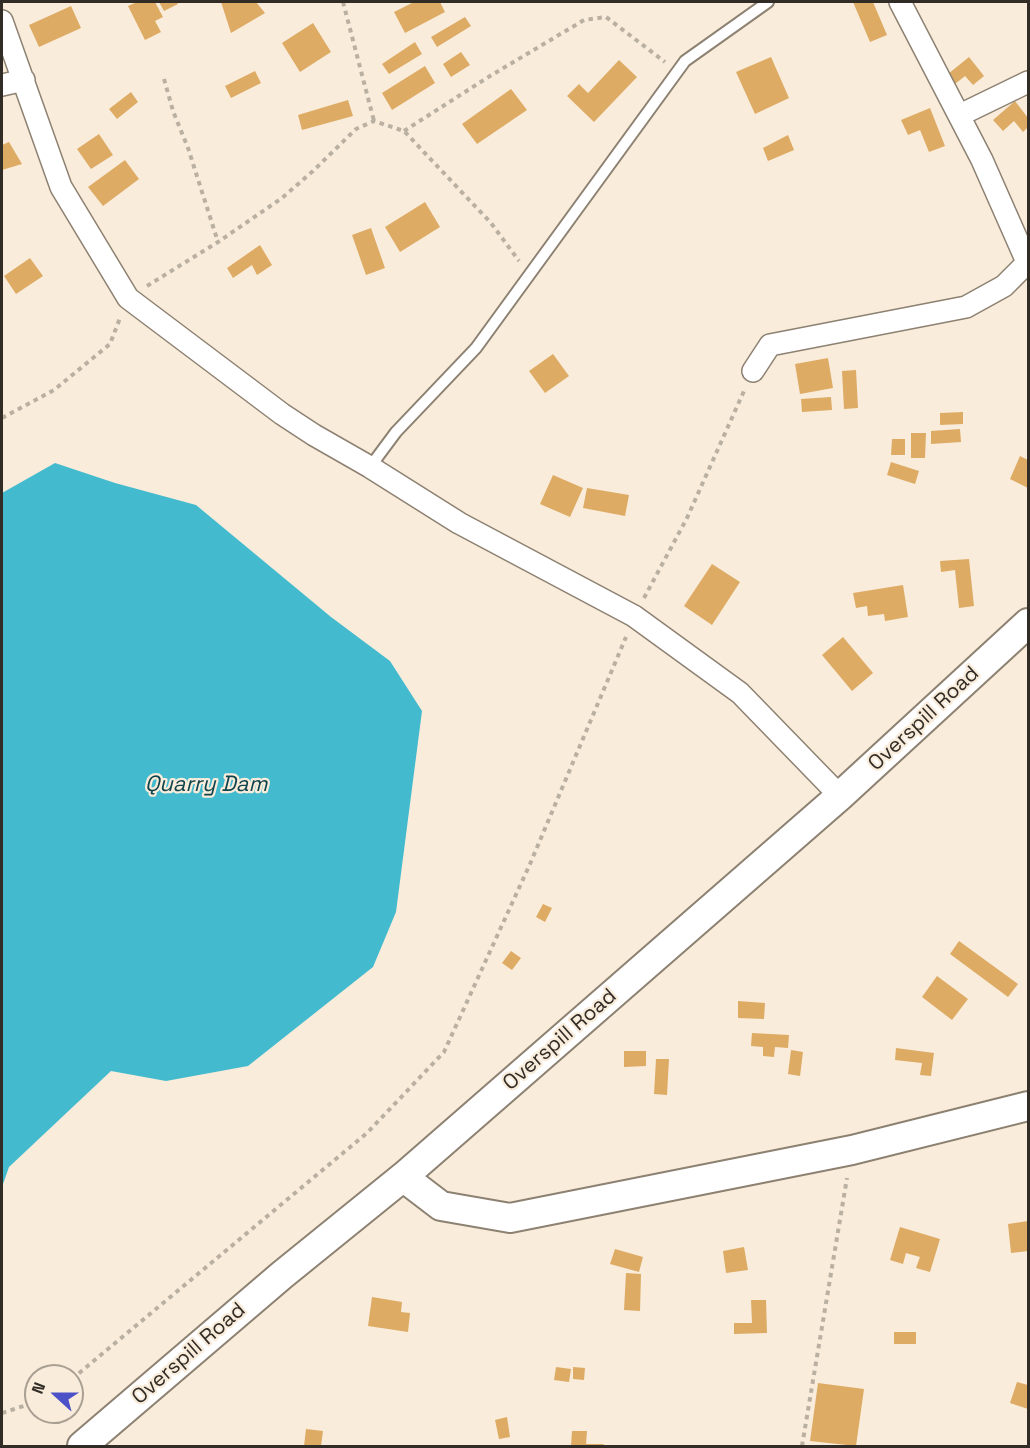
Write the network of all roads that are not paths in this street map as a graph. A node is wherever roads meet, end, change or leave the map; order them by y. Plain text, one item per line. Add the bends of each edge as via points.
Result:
1 (768, 2) edge
2 (900, 2) edge
3 (2, 21) edge
4 (24, 80) junction
5 (1029, 82) edge
6 (2, 86) edge
7 (960, 115) junction
8 (1028, 262) edge
9 (753, 372) road end
10 (370, 467) junction
11 (1029, 623) edge
12 (840, 796) junction
13 (1029, 1106) edge
14 (403, 1177) junction
15 (82, 1446) edge

1 - 10 lane via 685,61 476,348 396,432
2 - 7 street
3 - 4 street
4 - 6 street
4 - 10 street via 61,187 128,298 282,414
5 - 7 street
7 - 8 street
8 - 9 street via 1004,286 966,307 770,345
10 - 12 street via 459,523 634,616 740,693
11 - 12 street, Overspill Road
12 - 14 street, Overspill Road
13 - 14 street via 852,1150 510,1218 441,1206
14 - 15 street, Overspill Road

